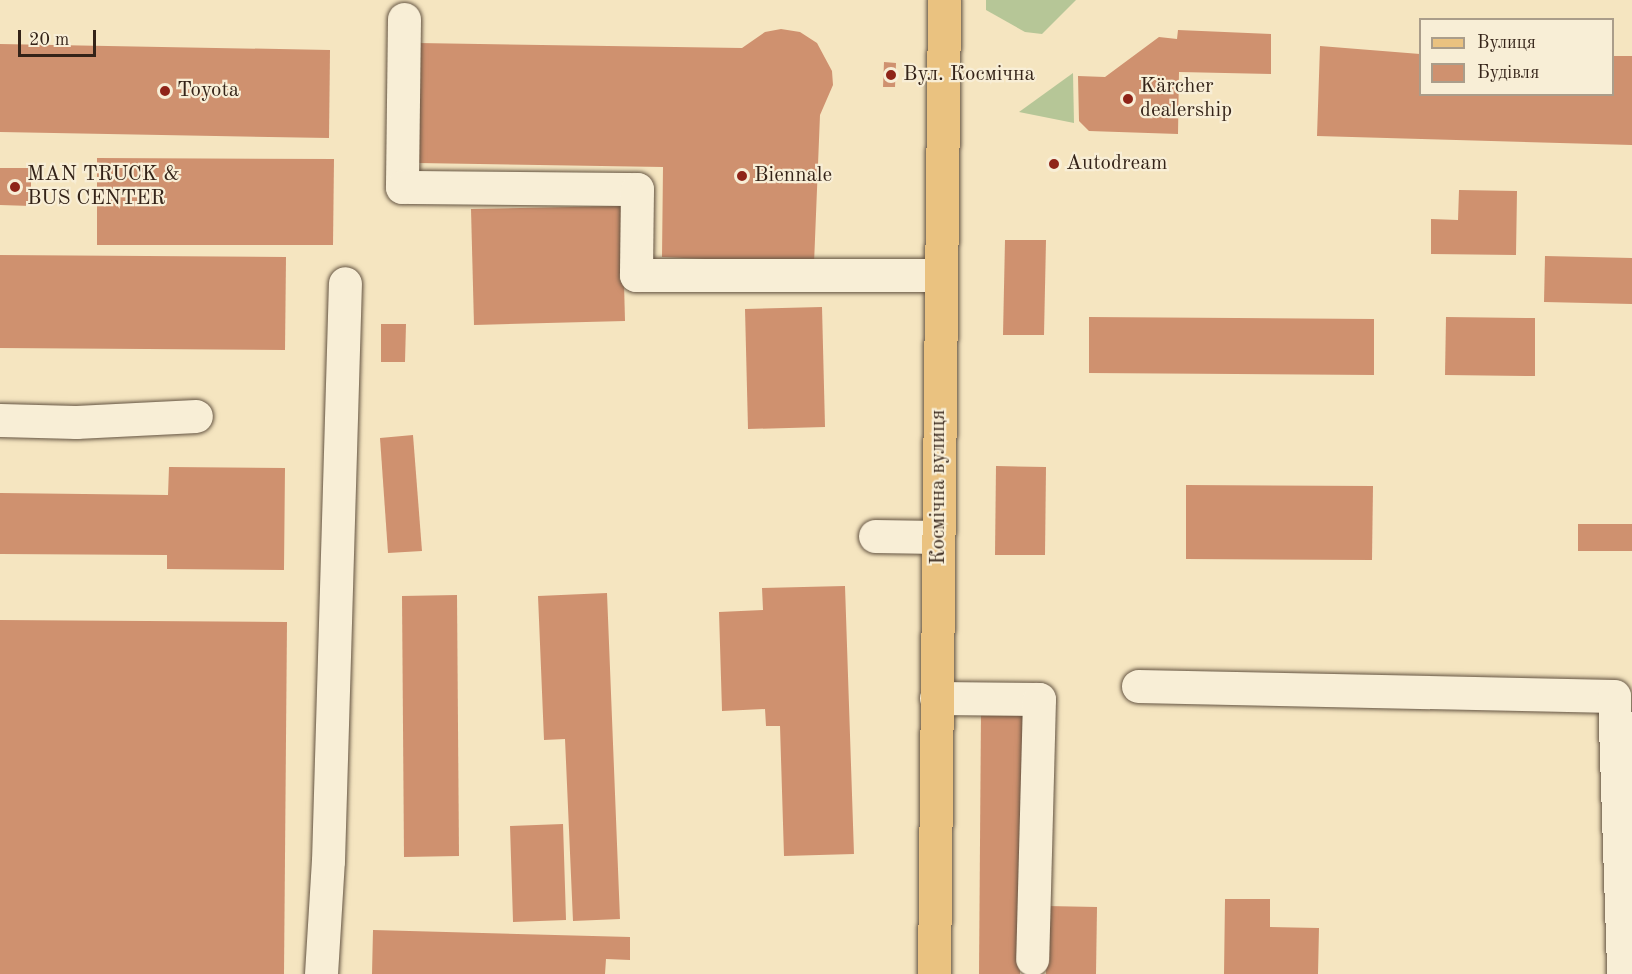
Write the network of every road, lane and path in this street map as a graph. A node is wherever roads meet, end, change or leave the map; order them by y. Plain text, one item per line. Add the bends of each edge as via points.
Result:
1 (944, 0) edge
2 (404, 19) dead end
3 (940, 275) junction
4 (345, 283) dead end
5 (196, 416) dead end
6 (0, 420) edge
7 (875, 536) dead end
8 (938, 537) junction
9 (1138, 686) dead end
10 (936, 698) junction
11 (1032, 959) dead end
12 (321, 974) edge
13 (934, 974) edge
14 (1623, 974) edge

1 - 3 main road, Космічна вулиця
2 - 3 lane via 402,187 637,189 636,275
3 - 8 main road, Космічна вулиця
4 - 12 lane via 328,861
5 - 6 lane
7 - 8 lane
8 - 10 main road, Космічна вулиця
9 - 14 lane via 1614,696
10 - 11 lane via 1039,699
10 - 13 main road, Космічна вулиця

